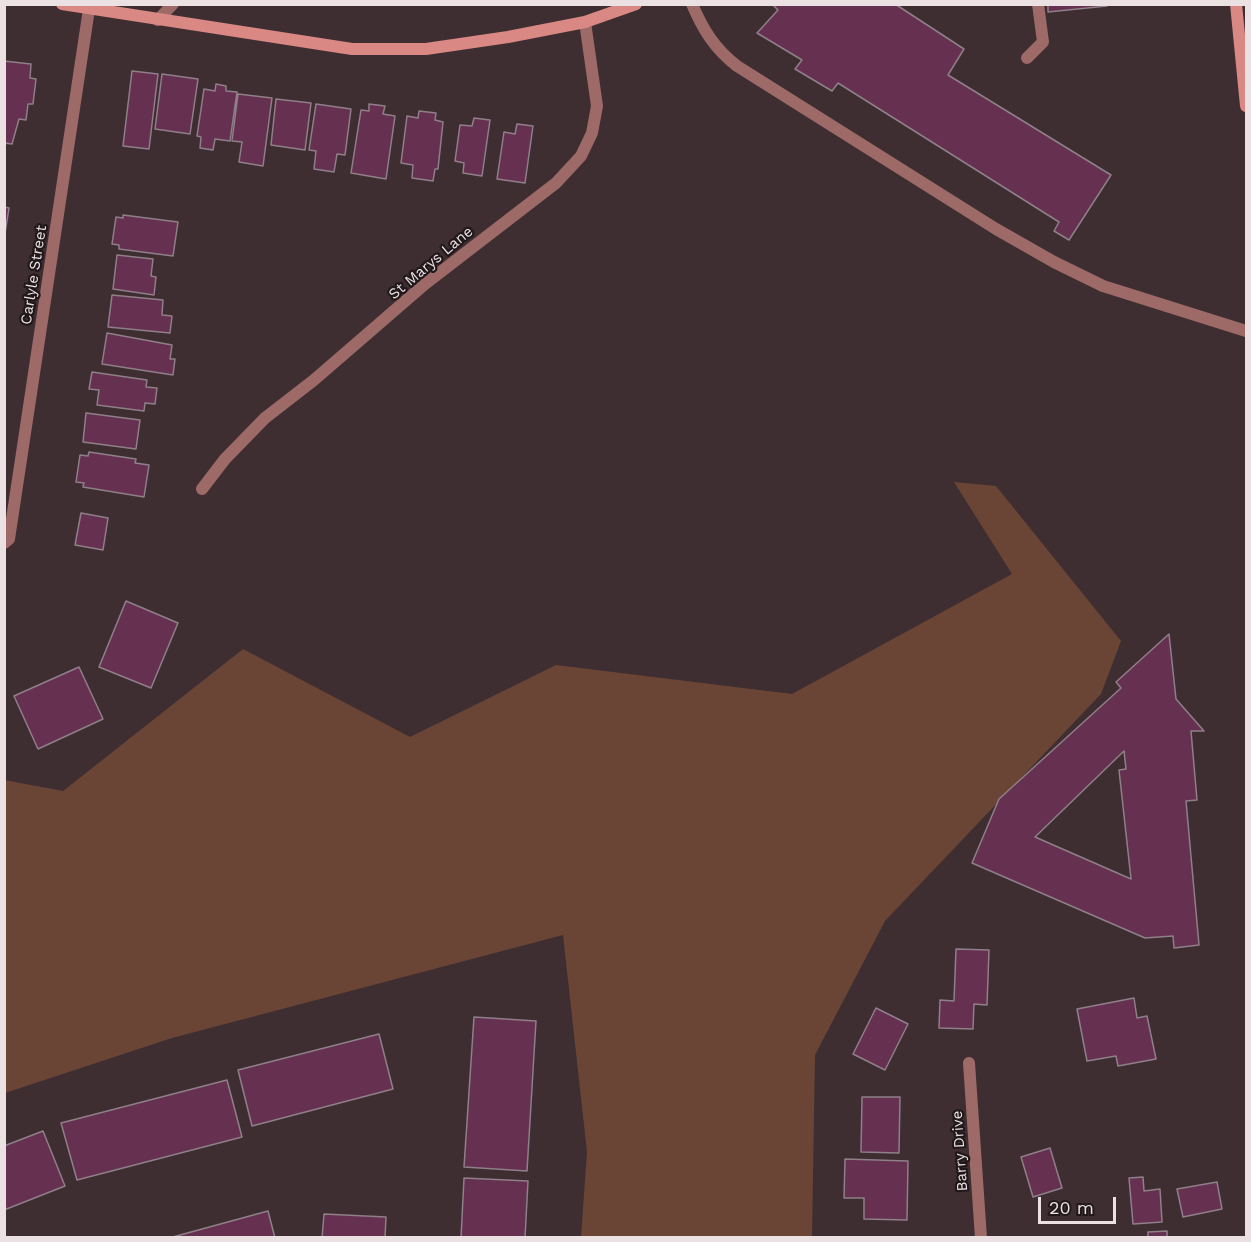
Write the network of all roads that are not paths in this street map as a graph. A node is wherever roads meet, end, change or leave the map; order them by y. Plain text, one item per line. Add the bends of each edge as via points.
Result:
1 (62, 4) edge
2 (173, 4) edge
3 (636, 4) edge
4 (692, 4) edge
5 (1038, 4) edge
6 (1239, 7) edge
7 (89, 9) junction
8 (158, 20) junction
9 (585, 22) junction
10 (1026, 58) dead end
11 (1246, 106) edge
12 (1246, 331) edge
13 (202, 489) dead end
14 (4, 543) edge
15 (969, 1063) dead end
16 (981, 1238) edge

1 - 7 main road
2 - 8 street
3 - 9 main road
4 - 12 street via 704,31 721,54 737,66 996,229 1103,286
5 - 10 street via 1043,42
6 - 11 main road
7 - 8 main road
7 - 14 street, Carlyle Street via 9,539
8 - 9 main road via 352,49 426,49
9 - 13 street, St Marys Lane via 597,106 592,133 581,156 556,183 425,284 265,418
15 - 16 street, Barry Drive

